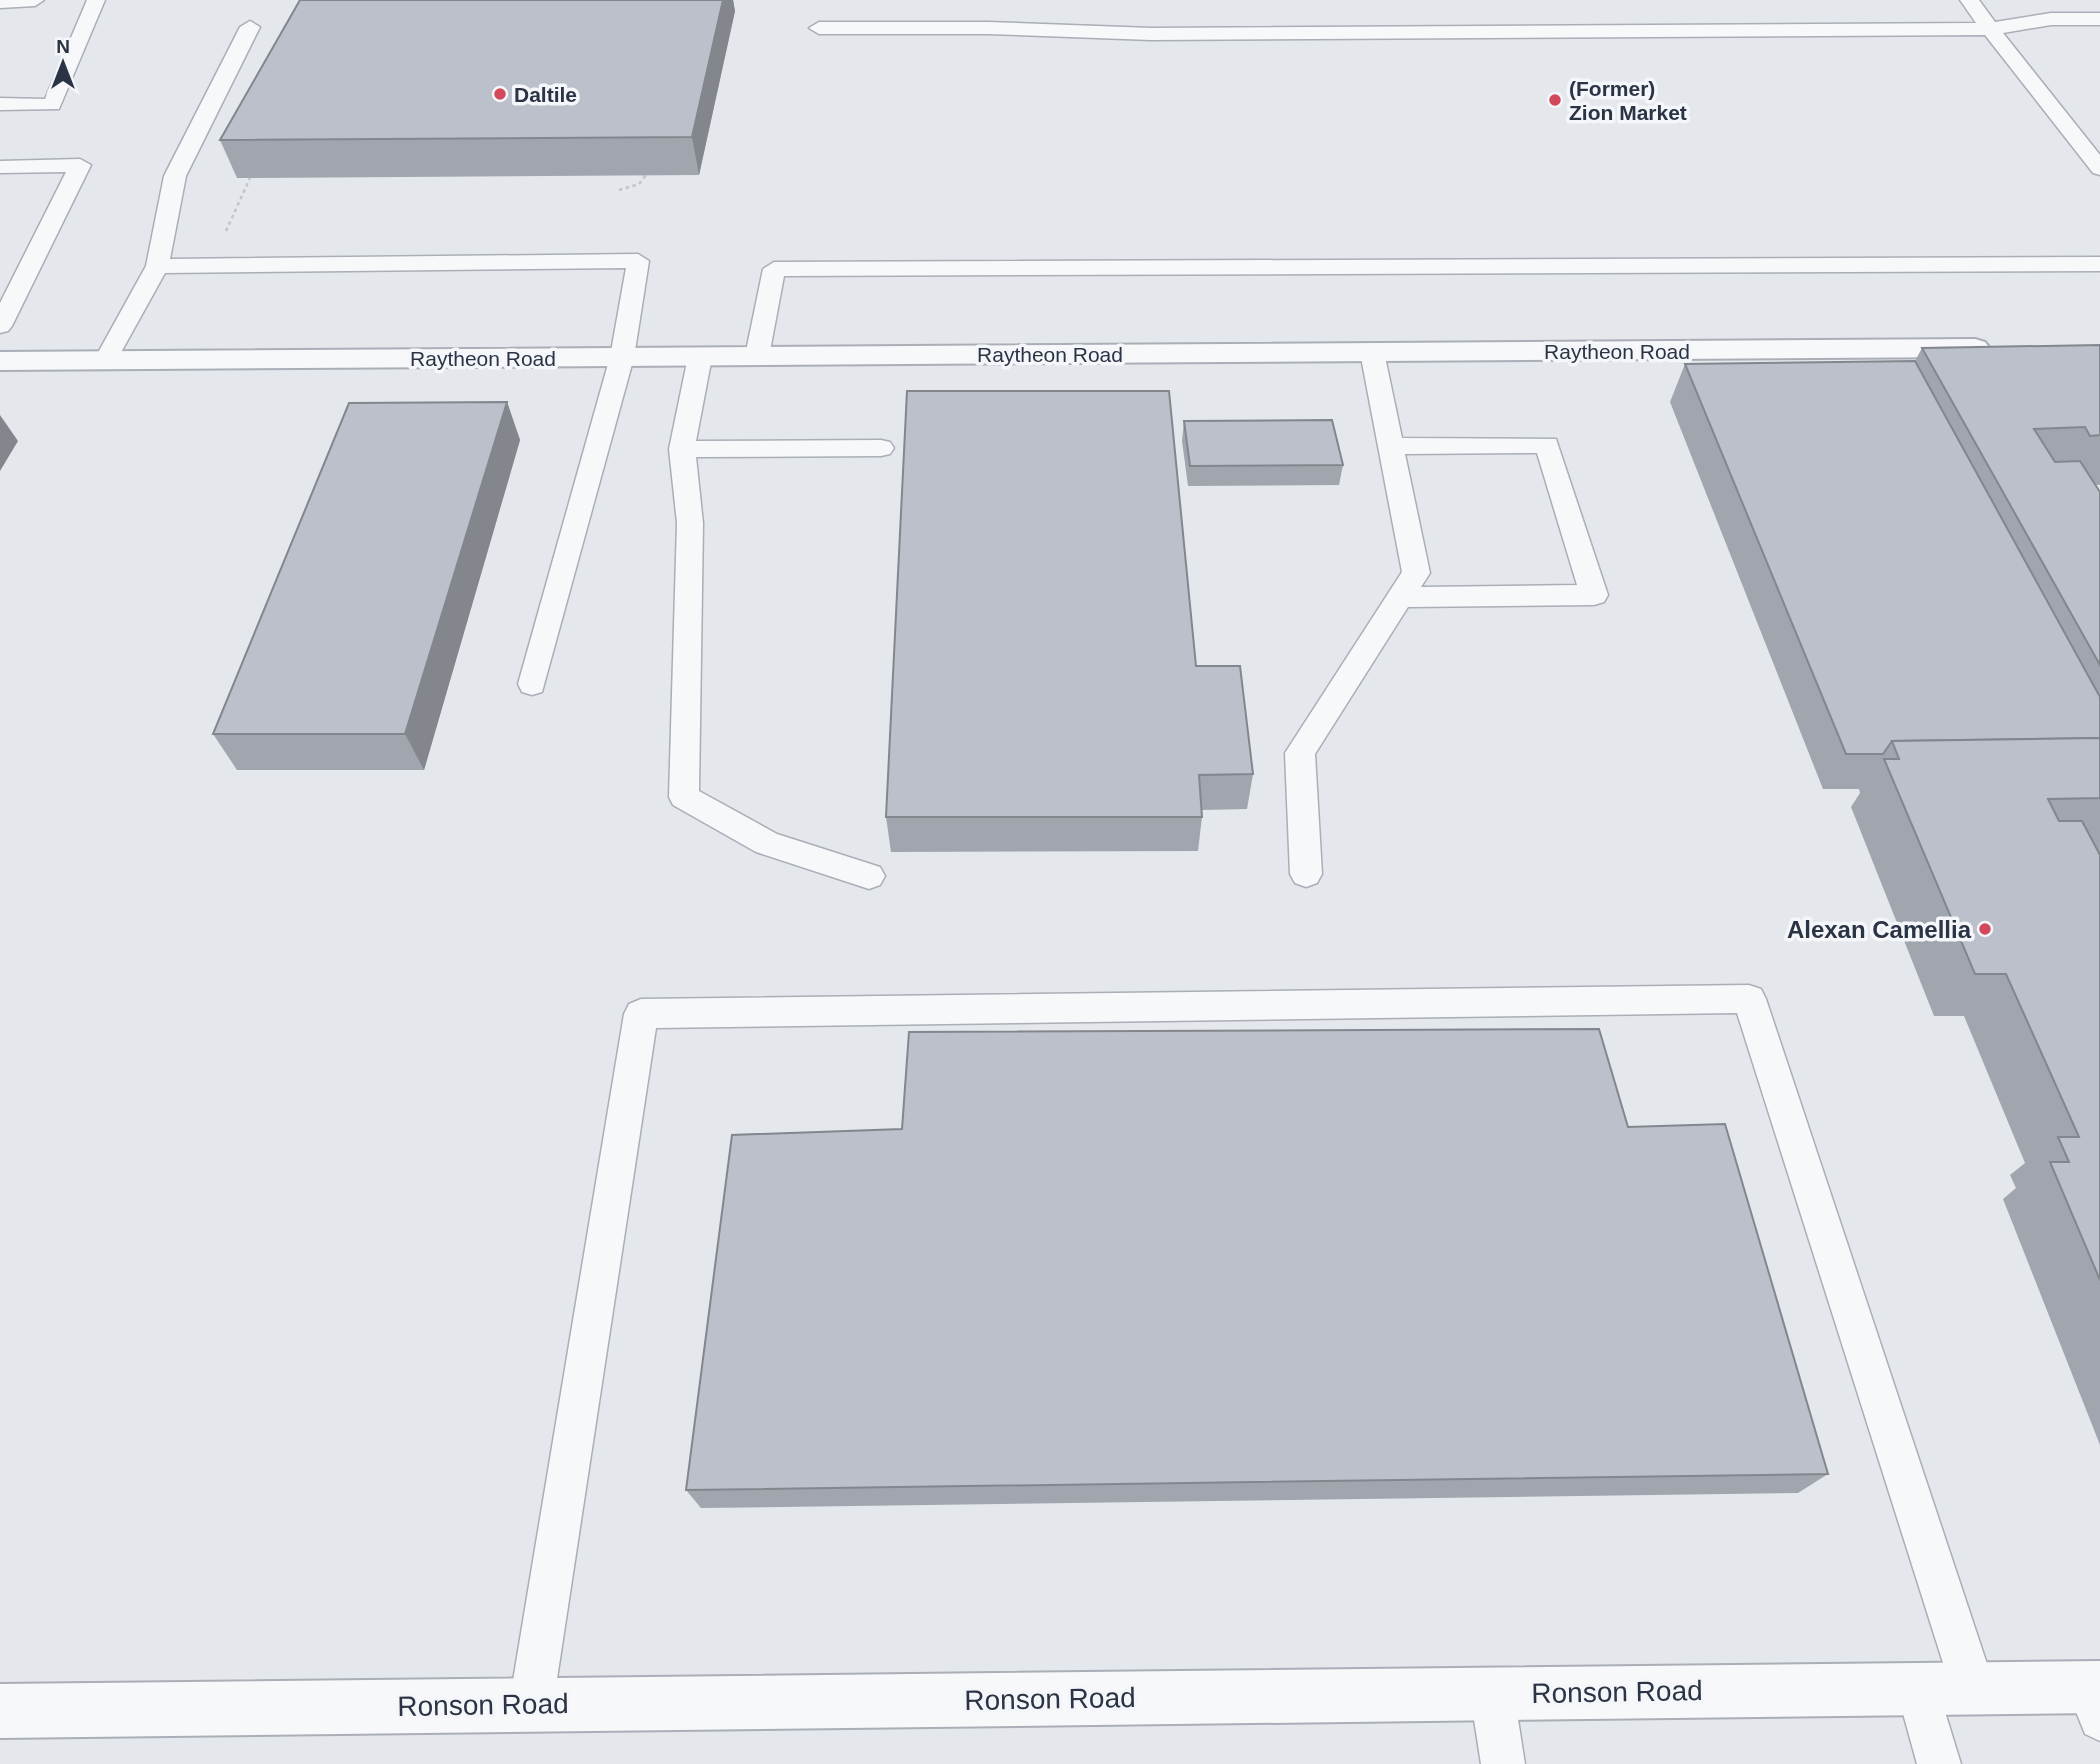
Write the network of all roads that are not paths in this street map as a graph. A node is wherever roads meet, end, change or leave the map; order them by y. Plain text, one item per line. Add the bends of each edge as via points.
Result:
1 (35, 0) edge
2 (96, 0) edge
3 (1969, 0) edge
4 (0, 2) edge
5 (2100, 19) edge
6 (250, 27) dead end
7 (818, 28) dead end
8 (1990, 29) junction
9 (0, 104) edge
10 (0, 167) edge
11 (2100, 169) edge
12 (2100, 264) edge
13 (157, 266) junction
14 (0, 326) edge
15 (2005, 348) edge
16 (1372, 352) junction
17 (757, 356) junction
18 (622, 357) junction
19 (700, 357) junction
20 (106, 360) junction
21 (0, 361) edge
22 (1391, 446) junction
23 (881, 448) dead end
24 (682, 449) junction
25 (1401, 597) junction
26 (532, 684) dead end
27 (1306, 874) dead end
28 (869, 876) dead end
29 (1918, 1689) junction
30 (1973, 1689) junction
31 (1492, 1694) junction
32 (2096, 1698) edge
33 (531, 1705) junction
34 (0, 1711) edge
35 (1503, 1764) edge
36 (1939, 1764) edge

1 - 4 lane
2 - 9 lane via 52,105
3 - 8 lane
5 - 8 lane via 2051,19
6 - 13 lane via 174,176
7 - 8 lane via 1151,34
8 - 11 lane
10 - 14 lane via 80,166
12 - 17 lane via 774,269
13 - 18 lane via 638,261
13 - 20 lane
15 - 16 street, Raytheon Road
16 - 17 street, Raytheon Road
16 - 22 lane
17 - 19 street, Raytheon Road
18 - 19 street, Raytheon Road
18 - 20 street, Raytheon Road
18 - 26 lane
19 - 24 lane
20 - 21 street, Raytheon Road
22 - 25 lane via 1416,573
22 - 25 lane via 1547,444 1594,595
23 - 24 lane
24 - 28 lane via 690,523 684,797 767,843
25 - 27 lane via 1300,753
29 - 30 street, Ronson Road
29 - 31 street, Ronson Road
29 - 36 lane
30 - 32 street, Ronson Road
30 - 33 lane via 1749,999 641,1014
31 - 33 street, Ronson Road
31 - 35 lane
33 - 34 street, Ronson Road

